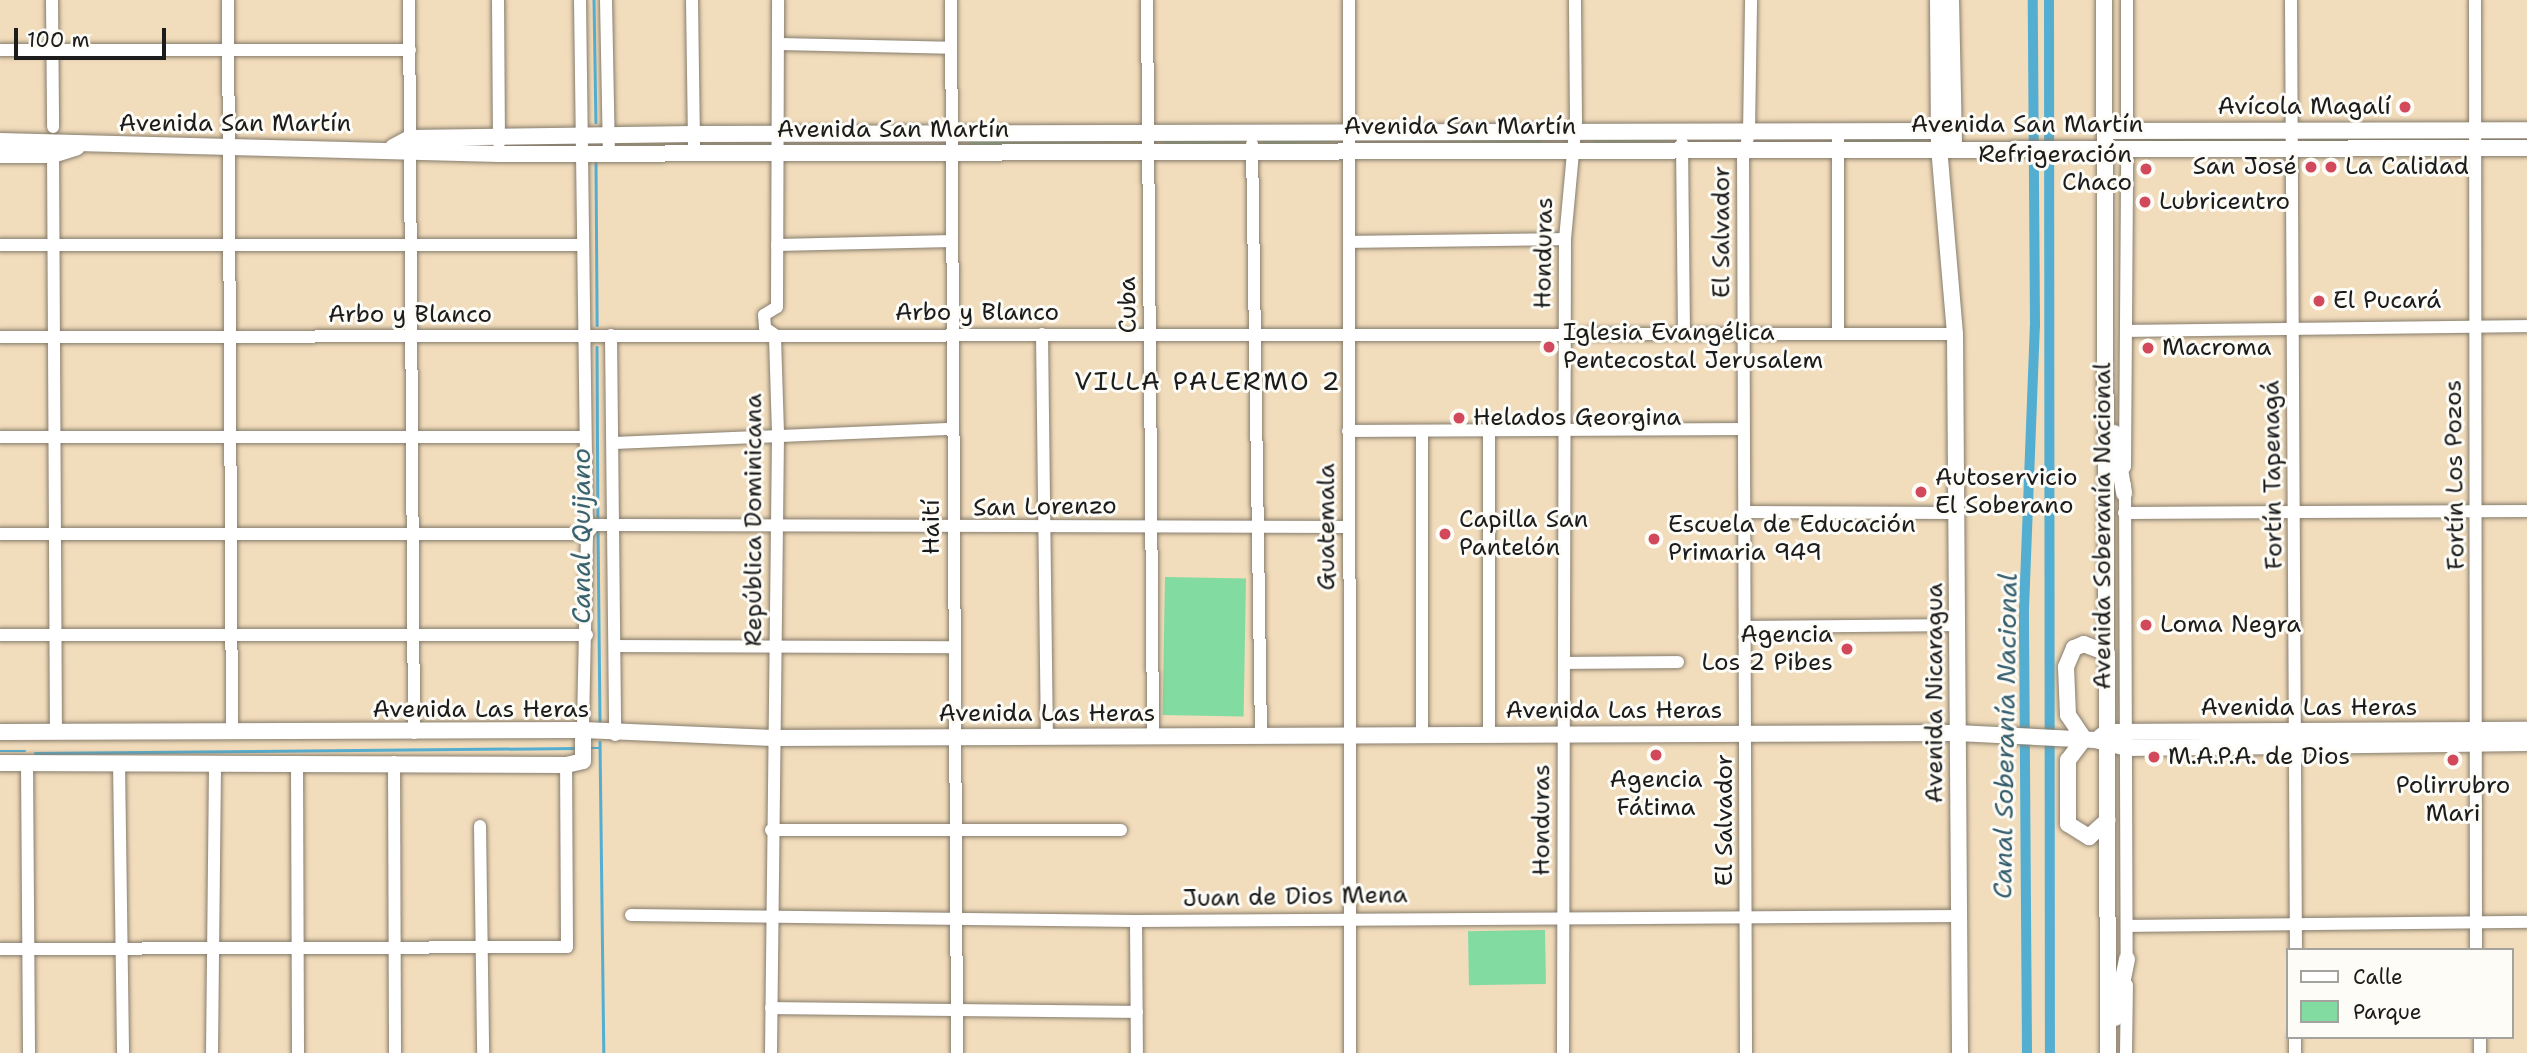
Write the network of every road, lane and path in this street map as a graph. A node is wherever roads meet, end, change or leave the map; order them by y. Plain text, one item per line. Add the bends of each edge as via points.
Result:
1 (52, 0) edge
2 (228, 0) edge
3 (410, 0) edge
4 (498, 0) edge
5 (580, 0) edge
6 (606, 0) edge
7 (692, 0) edge
8 (778, 0) edge
9 (951, 0) edge
10 (1147, 0) edge
11 (1349, 0) edge
12 (1575, 0) edge
13 (1751, 0) edge
14 (1938, 0) edge
15 (1951, 0) edge
16 (2104, 0) edge
17 (2127, 0) edge
18 (2291, 0) edge
19 (2475, 0) edge
20 (780, 44) junction
21 (950, 48) junction
22 (0, 50) edge
23 (53, 50) junction
24 (228, 50) junction
25 (410, 50) junction
26 (2527, 130) edge
27 (1576, 131) junction
28 (1946, 131) junction
29 (2107, 131) junction
30 (2127, 131) junction
31 (2474, 131) junction
32 (1346, 133) junction
33 (693, 134) junction
34 (582, 135) junction
35 (778, 135) junction
36 (952, 135) junction
37 (499, 137) junction
38 (1838, 139) junction
39 (2291, 139) junction
40 (1682, 140) junction
41 (0, 141) edge
42 (53, 141) junction
43 (1147, 141) junction
44 (1252, 141) junction
45 (1746, 141) junction
46 (609, 144) junction
47 (410, 145) junction
48 (229, 147) junction
49 (1947, 147) junction
50 (2127, 148) junction
51 (2474, 148) junction
52 (2527, 148) edge
53 (1570, 149) junction
54 (2106, 149) junction
55 (1348, 150) junction
56 (694, 152) junction
57 (583, 153) junction
58 (953, 153) junction
59 (499, 154) junction
60 (775, 154) junction
61 (0, 155) edge
62 (1565, 239) junction
63 (952, 241) junction
64 (1349, 242) junction
65 (54, 245) junction
66 (411, 245) junction
67 (777, 245) junction
68 (0, 246) edge
69 (229, 246) junction
70 (583, 246) junction
71 (2474, 326) junction
72 (2527, 326) edge
73 (2291, 328) junction
74 (2126, 331) junction
75 (775, 334) junction
76 (1042, 334) junction
77 (1149, 334) junction
78 (1348, 334) junction
79 (1564, 334) junction
80 (1684, 334) junction
81 (1743, 334) junction
82 (1838, 334) junction
83 (1955, 334) junction
84 (411, 335) junction
85 (585, 335) junction
86 (611, 335) junction
87 (952, 335) junction
88 (1257, 335) junction
89 (0, 337) edge
90 (55, 337) junction
91 (230, 338) junction
92 (2106, 390) junction
93 (953, 429) junction
94 (1743, 429) junction
95 (1348, 430) junction
96 (1565, 430) junction
97 (1422, 431) junction
98 (1489, 432) junction
99 (778, 433) junction
100 (0, 437) edge
101 (55, 437) junction
102 (230, 437) junction
103 (412, 437) junction
104 (585, 437) junction
105 (614, 443) junction
106 (2124, 493) junction
107 (2295, 511) junction
108 (2527, 511) edge
109 (1745, 512) junction
110 (2477, 512) junction
111 (1956, 513) junction
112 (2124, 513) junction
113 (612, 525) junction
114 (1045, 526) junction
115 (1152, 527) junction
116 (1259, 527) junction
117 (1348, 527) junction
118 (953, 529) junction
119 (591, 530) junction
120 (775, 530) junction
121 (0, 534) edge
122 (55, 534) junction
123 (231, 534) junction
124 (413, 534) junction
125 (1958, 625) junction
126 (1746, 627) junction
127 (0, 635) edge
128 (56, 635) junction
129 (232, 635) junction
130 (413, 635) junction
131 (587, 635) junction
132 (616, 646) junction
133 (954, 647) junction
134 (774, 650) junction
135 (2107, 653) junction
136 (1678, 662) dead end
137 (1564, 663) junction
138 (583, 730) junction
139 (2527, 730) edge
140 (0, 732) edge
141 (56, 733) junction
142 (232, 733) junction
143 (414, 733) junction
144 (1957, 733) junction
145 (1489, 734) junction
146 (1563, 734) junction
147 (1746, 734) junction
148 (615, 735) junction
149 (1261, 735) junction
150 (1351, 735) junction
151 (1422, 735) junction
152 (1047, 736) junction
153 (1153, 736) junction
154 (955, 737) junction
155 (2477, 737) junction
156 (773, 738) junction
157 (2297, 738) junction
158 (2098, 739) junction
159 (2126, 740) junction
160 (2527, 743) edge
161 (119, 762) junction
162 (215, 762) junction
163 (394, 762) junction
164 (0, 763) edge
165 (27, 763) junction
166 (297, 763) junction
167 (566, 765) junction
168 (2108, 820) junction
169 (480, 826) dead end
170 (771, 830) junction
171 (1121, 830) dead end
172 (956, 835) junction
173 (631, 915) dead end
174 (771, 915) junction
175 (1746, 915) junction
176 (1351, 916) junction
177 (1563, 916) junction
178 (1959, 916) junction
179 (956, 918) junction
180 (1136, 920) junction
181 (2475, 922) junction
182 (2527, 922) edge
183 (2127, 926) junction
184 (2296, 926) junction
185 (481, 945) junction
186 (395, 948) junction
187 (2296, 948) edge
188 (2476, 948) edge
189 (0, 949) edge
190 (29, 949) junction
191 (121, 949) junction
192 (213, 949) junction
193 (297, 950) junction
194 (2127, 958) junction
195 (771, 1008) junction
196 (957, 1010) junction
197 (1137, 1012) junction
198 (2108, 1052) edge
199 (29, 1053) edge
200 (123, 1053) edge
201 (212, 1053) edge
202 (298, 1053) edge
203 (395, 1053) edge
204 (483, 1053) edge
205 (771, 1053) edge
206 (957, 1053) edge
207 (1138, 1053) edge
208 (1350, 1053) edge
209 (1563, 1053) edge
210 (1746, 1053) edge
211 (1960, 1053) edge
212 (2126, 1053) edge

1 - 23 street
2 - 24 street
3 - 25 street
4 - 37 street
5 - 34 street
6 - 46 street
7 - 33 street
8 - 20 street, República Dominicana
9 - 21 street, Haití
10 - 43 street, Cuba
11 - 32 street, Guatemala
12 - 27 street, Honduras
13 - 45 street, El Salvador
14 - 28 main road, Avenida Nicaragua
15 - 28 main road, Avenida Nicaragua
16 - 29 main road, Avenida Soberanía Nacional
17 - 30 street, Avenida Soberanía Nacional
18 - 39 street, Fortín Tapenagá
19 - 31 street, Fortín Los Pozos
20 - 21 street
20 - 35 street, República Dominicana
21 - 36 street, Haití
22 - 23 street
23 - 24 street
23 - 42 street
24 - 25 street
24 - 48 street
25 - 47 street
26 - 31 main road, Avenida San Martín
27 - 32 main road, Avenida San Martín
27 - 40 main road, Avenida San Martín
27 - 53 street, Honduras
28 - 38 main road, Avenida San Martín
28 - 49 main road, Avenida Nicaragua
29 - 30 main road, Avenida San Martín
29 - 54 main road, Avenida Soberanía Nacional
30 - 39 main road, Avenida San Martín
30 - 50 main road, Avenida Soberanía Nacional
31 - 39 main road, Avenida San Martín
31 - 51 street, Fortín Los Pozos
32 - 44 main road, Avenida San Martín
32 - 55 street, Guatemala
33 - 35 main road, Avenida San Martín
33 - 46 main road, Avenida San Martín
33 - 56 street
34 - 37 main road, Avenida San Martín
34 - 46 main road, Avenida San Martín
34 - 57 street
35 - 36 main road, Avenida San Martín
35 - 60 street, República Dominicana
36 - 43 main road, Avenida San Martín
36 - 58 street, Haití
37 - 47 main road, Avenida San Martín
37 - 59 street
38 - 45 main road, Avenida San Martín
38 - 49 main road, Avenida San Martín
38 - 82 street
39 - 50 main road, Avenida San Martín
39 - 51 main road, Avenida San Martín
39 - 73 street, Fortín Tapenagá
40 - 45 main road, Avenida San Martín
40 - 53 main road, Avenida San Martín
40 - 80 street
41 - 42 main road, Avenida San Martín
42 - 48 main road, Avenida San Martín via 77,147
42 - 61 main road, Avenida San Martín
42 - 65 street
43 - 44 main road, Avenida San Martín
43 - 58 main road, Avenida San Martín
43 - 77 street, Cuba
44 - 55 main road, Avenida San Martín
44 - 88 street
45 - 81 street, El Salvador
46 - 56 main road, Avenida San Martín
46 - 57 main road, Avenida San Martín
47 - 48 main road, Avenida San Martín
47 - 59 main road, Avenida San Martín
47 - 66 street
48 - 69 street
49 - 54 main road, Avenida San Martín
49 - 83 main road, Avenida Nicaragua via 1944,165
50 - 54 main road, Avenida San Martín
50 - 74 street, Avenida Soberanía Nacional
51 - 52 main road, Avenida San Martín
51 - 71 street, Fortín Los Pozos
53 - 55 main road, Avenida San Martín
53 - 62 street, Honduras
54 - 92 main road, Avenida Soberanía Nacional
55 - 64 street, Guatemala
56 - 60 main road, Avenida San Martín
57 - 59 main road, Avenida San Martín
57 - 70 street
58 - 60 main road, Avenida San Martín
58 - 63 street, Haití
60 - 67 street, República Dominicana
62 - 64 street
62 - 79 street, Honduras
63 - 67 street
63 - 87 street, Haití
64 - 78 street, Guatemala
65 - 68 street
65 - 69 street
65 - 90 street
66 - 69 street
66 - 70 street
66 - 84 street
67 - 75 street, República Dominicana via 777,307 764,315 765,328
69 - 91 street
70 - 85 street
71 - 72 street
71 - 73 street
71 - 110 street, Fortín Los Pozos
73 - 74 street
73 - 107 street, Fortín Tapenagá
74 - 106 street, Avenida Soberanía Nacional
75 - 86 street, Arbo y Blanco
75 - 87 street, Arbo y Blanco
75 - 99 street, República Dominicana
76 - 77 street, Arbo y Blanco
76 - 87 street, Arbo y Blanco
76 - 114 street
77 - 88 street, Arbo y Blanco
77 - 115 street, Cuba
78 - 79 street, Arbo y Blanco
78 - 88 street, Arbo y Blanco
78 - 95 street, Guatemala
79 - 80 street, Arbo y Blanco
79 - 96 street, Honduras
80 - 81 street, Arbo y Blanco
81 - 82 street, Arbo y Blanco
81 - 94 street, El Salvador
82 - 83 street, Arbo y Blanco
83 - 111 main road, Avenida Nicaragua
84 - 85 street, Arbo y Blanco
84 - 91 street, Arbo y Blanco
84 - 103 street
85 - 86 street, Arbo y Blanco
85 - 104 street
86 - 105 street
87 - 93 street, Haití
88 - 116 street
89 - 90 street, Arbo y Blanco
90 - 91 street, Arbo y Blanco
90 - 101 street
91 - 102 street
92 - 106 main road
92 - 135 main road, Avenida Soberanía Nacional
93 - 99 street
93 - 118 street, Haití
94 - 96 street
94 - 109 street, El Salvador
95 - 97 street
95 - 117 street, Guatemala
96 - 98 street
96 - 137 street, Honduras
97 - 98 street
97 - 151 street
98 - 145 street
99 - 105 street
99 - 120 street, República Dominicana
100 - 101 street
101 - 102 street
101 - 122 street
102 - 103 street
102 - 123 street
103 - 104 street
103 - 124 street
104 - 119 street
105 - 113 street
106 - 112 street, Avenida Soberanía Nacional
107 - 110 street
107 - 112 street
107 - 157 street, Fortín Tapenagá
108 - 110 street
109 - 111 street
109 - 126 street, El Salvador
110 - 155 street, Fortín Los Pozos
111 - 125 main road, Avenida Nicaragua
112 - 159 street, Avenida Soberanía Nacional
113 - 119 street, San Lorenzo
113 - 120 street, San Lorenzo
113 - 132 street
114 - 115 street, San Lorenzo
114 - 118 street, San Lorenzo
114 - 152 street
115 - 116 street, San Lorenzo
115 - 153 street, Cuba
116 - 117 street, San Lorenzo
116 - 149 street
117 - 150 street, Guatemala
118 - 120 street, San Lorenzo
118 - 133 street, Haití
119 - 124 street
119 - 131 street
120 - 134 street, República Dominicana
121 - 122 street
122 - 123 street
122 - 128 street
123 - 124 street
123 - 129 street
124 - 130 street
125 - 126 street
125 - 144 main road, Avenida Nicaragua
126 - 147 street, El Salvador
127 - 128 street
128 - 129 street
128 - 141 street
129 - 130 street
129 - 142 street
130 - 131 street
130 - 143 street
131 - 138 street
132 - 134 street
132 - 148 street
133 - 134 street
133 - 154 street, Haití
134 - 156 street, República Dominicana
135 - 158 main road, Avenida Soberanía Nacional
135 - 158 main road via 2084,644 2068,656 2068,715
136 - 137 street
137 - 146 street, Honduras
138 - 143 main road, Avenida Las Heras
138 - 148 main road, Avenida Las Heras
138 - 167 main road, Avenida Las Heras via 583,761
139 - 155 main road, Avenida Las Heras
140 - 141 main road, Avenida Las Heras
141 - 142 main road, Avenida Las Heras
142 - 143 main road, Avenida Las Heras
144 - 147 main road, Avenida Las Heras
144 - 158 main road, Avenida Las Heras via 2004,740
144 - 178 main road, Avenida Nicaragua
145 - 146 main road, Avenida Las Heras
145 - 151 main road, Avenida Las Heras
146 - 147 main road, Avenida Las Heras
146 - 177 street, Honduras
147 - 175 street, El Salvador
148 - 156 main road, Avenida Las Heras
149 - 150 main road, Avenida Las Heras
149 - 153 main road, Avenida Las Heras
150 - 151 main road, Avenida Las Heras
150 - 176 street, Guatemala
152 - 153 main road, Avenida Las Heras
152 - 154 main road, Avenida Las Heras
154 - 156 main road, Avenida Las Heras
154 - 172 street, Haití
155 - 157 main road, Avenida Las Heras
155 - 160 main road, Avenida Las Heras
155 - 181 street, Fortín Los Pozos
156 - 170 street, República Dominicana
157 - 159 main road, Avenida Las Heras
157 - 184 street, Fortín Tapenagá
158 - 159 main road, Avenida Las Heras
158 - 168 main road, Avenida Soberanía Nacional
158 - 168 main road via 2068,760 2068,824 2089,837
159 - 183 street, Avenida Soberanía Nacional
161 - 162 main road, Avenida Las Heras
161 - 165 main road, Avenida Las Heras
161 - 191 street
162 - 166 main road, Avenida Las Heras
162 - 192 street
163 - 166 main road, Avenida Las Heras
163 - 167 main road, Avenida Las Heras
163 - 186 street
164 - 165 main road, Avenida Las Heras
165 - 190 street
166 - 193 street
167 - 185 street via 567,947
168 - 198 main road, Avenida Soberanía Nacional
169 - 185 street
170 - 172 street
170 - 174 street, República Dominicana
171 - 172 street
172 - 179 street, Haití
173 - 174 street, Juan de Dios Mena
174 - 179 street, Juan de Dios Mena
174 - 195 street, República Dominicana
175 - 177 street, Juan de Dios Mena
175 - 178 street, Juan de Dios Mena
175 - 210 street, El Salvador
176 - 177 street, Juan de Dios Mena
176 - 180 street, Juan de Dios Mena
176 - 208 street, Guatemala
177 - 209 street, Honduras
178 - 211 main road, Avenida Nicaragua
179 - 180 street, Juan de Dios Mena
179 - 196 street, Haití
180 - 197 street
181 - 182 street
181 - 184 street
181 - 188 street, Fortín Los Pozos
183 - 184 street
183 - 194 street, Avenida Soberanía Nacional
184 - 187 street, Fortín Tapenagá
185 - 186 street
185 - 204 street
186 - 193 street
186 - 203 street
189 - 190 street
190 - 191 street
190 - 199 street
191 - 192 street
191 - 200 street
192 - 193 street
192 - 201 street
193 - 202 street
194 - 198 main road
194 - 212 street, Avenida Soberanía Nacional
195 - 196 street
195 - 205 street, República Dominicana
196 - 197 street
196 - 206 street, Haití
197 - 207 street

